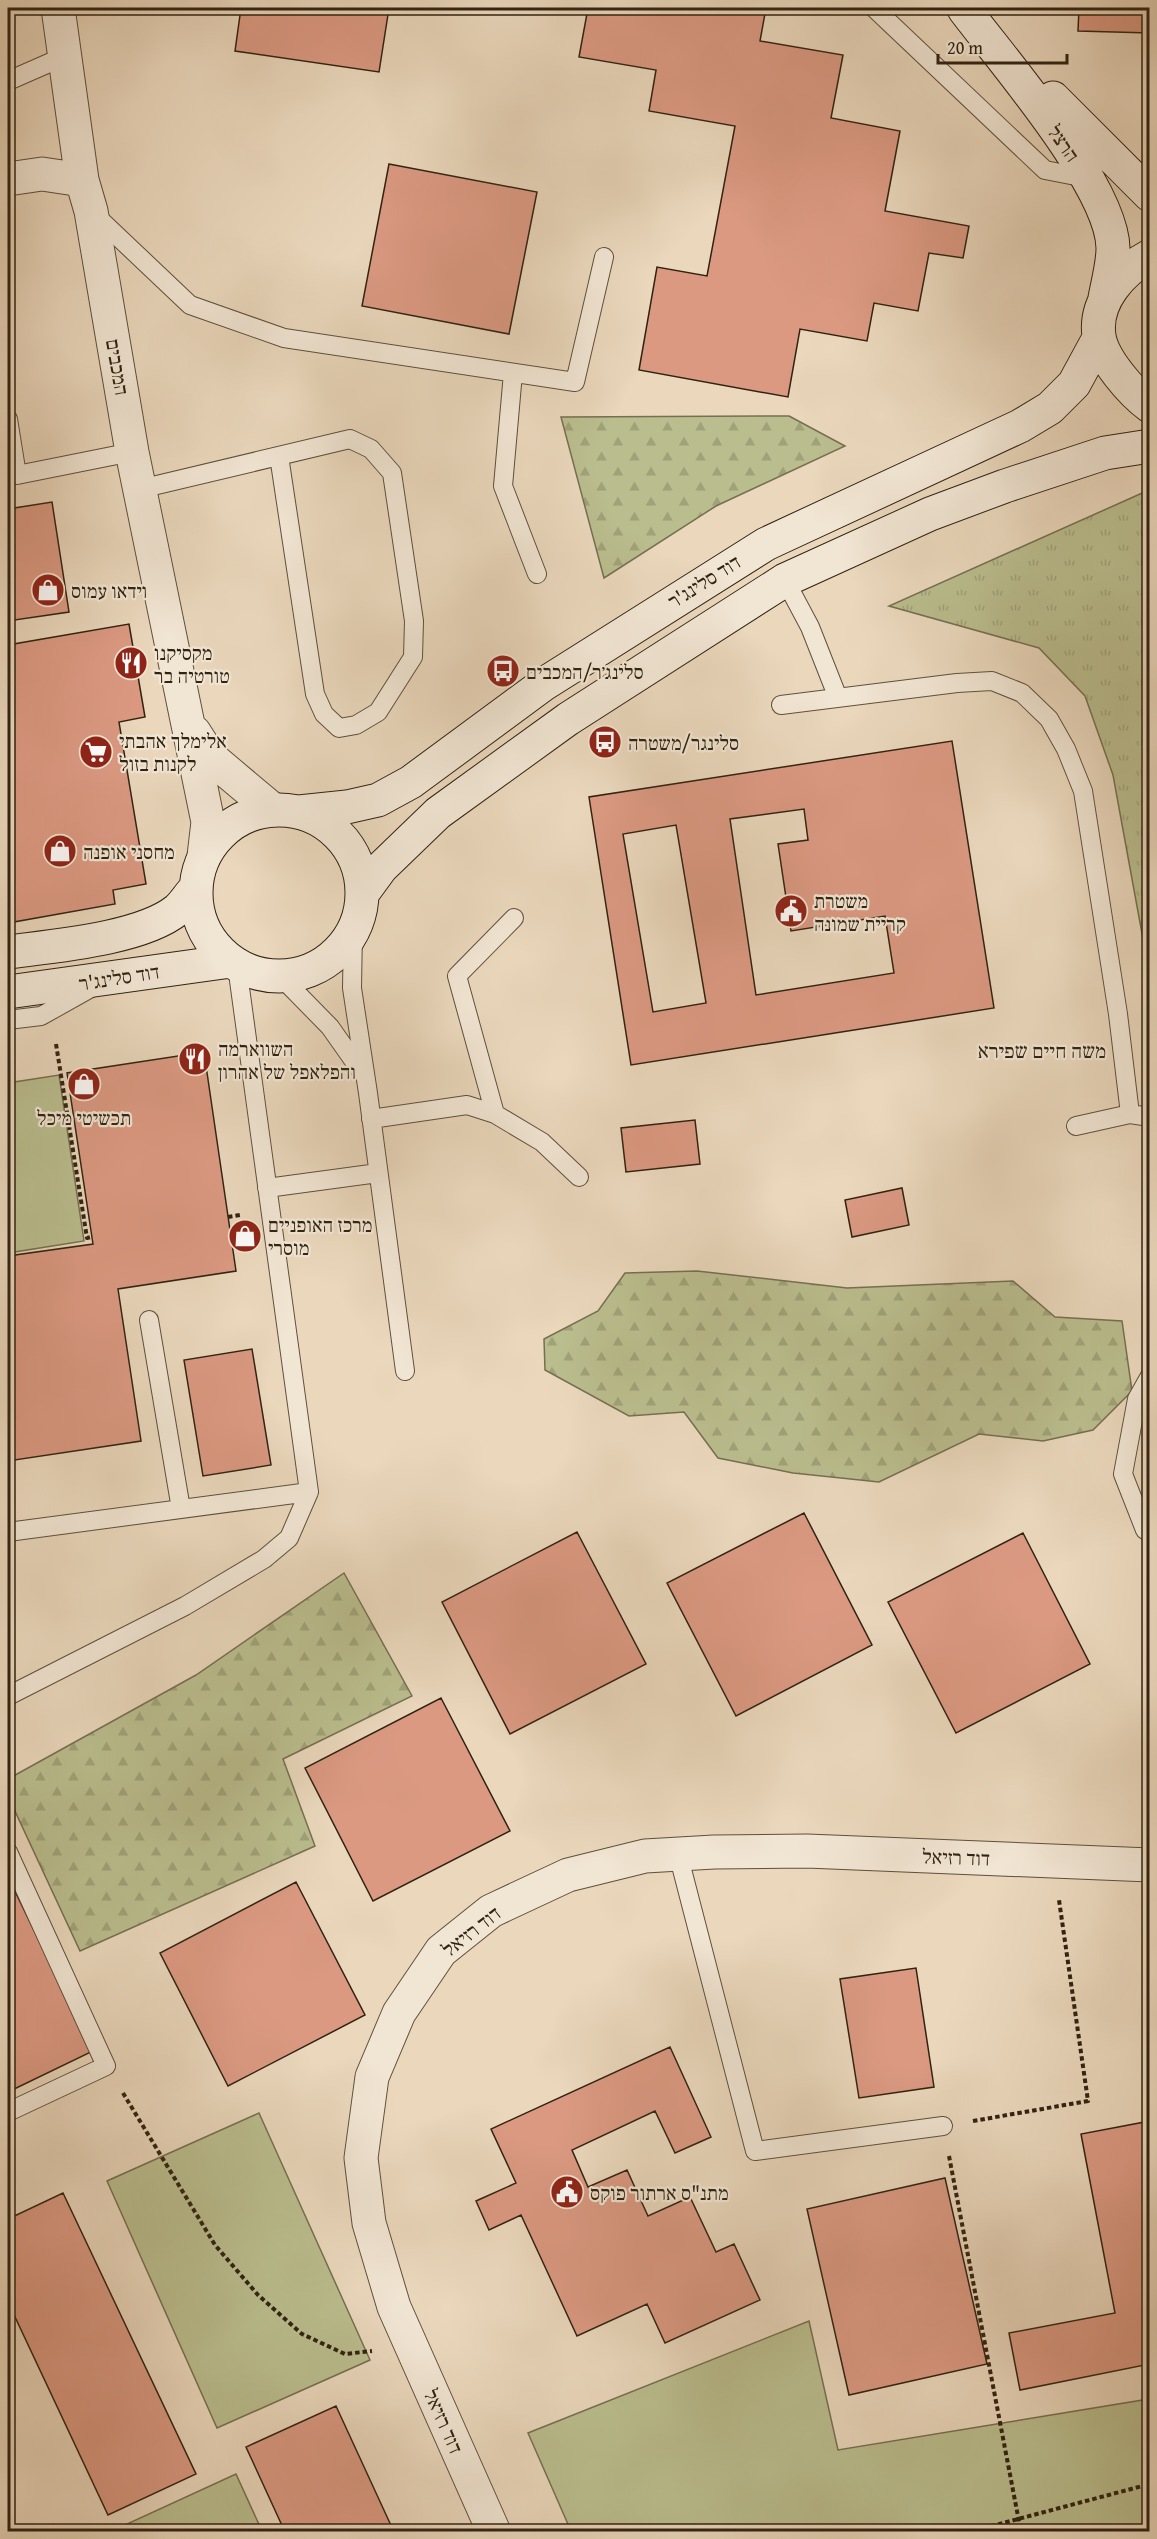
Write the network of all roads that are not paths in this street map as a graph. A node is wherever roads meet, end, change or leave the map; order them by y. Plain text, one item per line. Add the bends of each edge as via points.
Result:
1 (58, 8) edge
2 (874, 8) edge
3 (964, 8) edge
4 (65, 56) junction
5 (8, 81) edge
6 (1086, 178) junction
7 (8, 179) edge
8 (82, 180) junction
9 (1149, 195) edge
10 (91, 211) junction
11 (1149, 255) edge
12 (604, 257) dead end
13 (1105, 298) junction
14 (1099, 338) junction
15 (513, 373) junction
16 (1149, 406) edge
17 (8, 419) edge
18 (1149, 446) edge
19 (132, 452) junction
20 (279, 456) junction
21 (140, 489) junction
22 (537, 574) dead end
23 (785, 580) junction
24 (838, 698) junction
25 (781, 705) dead end
26 (189, 725) junction
27 (286, 811) junction
28 (204, 856) junction
29 (195, 889) junction
30 (362, 894) junction
31 (514, 918) dead end
32 (353, 929) junction
33 (8, 952) edge
34 (234, 964) junction
35 (281, 977) junction
36 (107, 980) junction
37 (8, 993) edge
38 (8, 1020) edge
39 (364, 1075) junction
40 (495, 1114) junction
41 (1130, 1114) junction
42 (1149, 1117) edge
43 (371, 1119) junction
44 (1076, 1126) dead end
45 (378, 1173) junction
46 (579, 1177) dead end
47 (267, 1188) junction
48 (149, 1320) dead end
49 (405, 1371) dead end
50 (1149, 1376) edge
51 (309, 1492) junction
52 (181, 1509) junction
53 (1145, 1530) dead end
54 (8, 1532) edge
55 (8, 1696) edge
56 (8, 1852) edge
57 (678, 1854) junction
58 (1149, 1865) edge
59 (8, 2112) edge
60 (943, 2126) road end
61 (494, 2532) edge

1 - 4 street, המכבים
2 - 6 lane via 1046,170
3 - 6 street, הרצל via 1075,156
3 - 9 street, הרצל
4 - 5 lane
4 - 8 street, המכבים
6 - 13 street, הרצל via 1104,212 1113,248
7 - 8 street via 42,174
8 - 10 street, המכבים
10 - 15 lane via 190,305 284,338
10 - 19 street, המכבים
11 - 13 street via 1135,263
12 - 15 lane via 575,382
13 - 14 street, הרצל
14 - 16 street via 1121,376
14 - 27 street, דוד סלינג'ר via 1074,384 1050,408 1020,426 766,544 571,666 411,782 378,800 347,807
15 - 22 lane via 503,486
17 - 19 lane via 17,475
18 - 23 street via 1105,453 1005,486 930,514
19 - 21 street, המכבים
20 - 20 lane via 315,694 324,714 339,728 356,724 378,712 414,657 414,621 392,473 370,449 350,439
20 - 21 lane
21 - 26 street, המכבים
23 - 24 lane via 810,627
23 - 30 street via 568,719 438,813 381,868
24 - 25 lane
24 - 41 lane via 992,681 1022,693 1049,719 1083,791 1119,1014
26 - 27 street, המכבים via 210,757
26 - 28 street, המכבים via 208,822
27 - 28 street via 247,815 223,831
27 - 30 street via 329,827 348,845 357,862
28 - 29 street
29 - 33 street, דוד סלינג'ר via 177,910 149,926
29 - 34 street via 200,922 214,945
30 - 32 street
31 - 40 lane via 457,976
32 - 35 street via 345,943 314,969
32 - 39 lane via 352,988
34 - 35 street via 254,973
34 - 36 street, דוד סלינג'ר
34 - 47 lane
35 - 39 lane via 330,1027
36 - 37 street, דוד סלינג'ר
36 - 38 lane via 41,1016
39 - 43 lane
40 - 43 lane via 467,1104
40 - 46 lane via 542,1142
41 - 42 lane
41 - 44 lane
43 - 45 lane
45 - 47 lane
45 - 49 lane
47 - 51 lane
48 - 52 lane
50 - 53 lane via 1137,1399 1123,1474
51 - 52 lane
51 - 55 lane via 289,1538 264,1559 185,1606
52 - 54 lane
56 - 59 lane via 106,2066
57 - 58 street, דוד רזיאל via 807,1851
57 - 60 lane via 755,2151
57 - 61 street, דוד רזיאל via 645,1856 568,1875 491,1911 441,1951 399,2013 372,2077 361,2158 369,2223 394,2307

